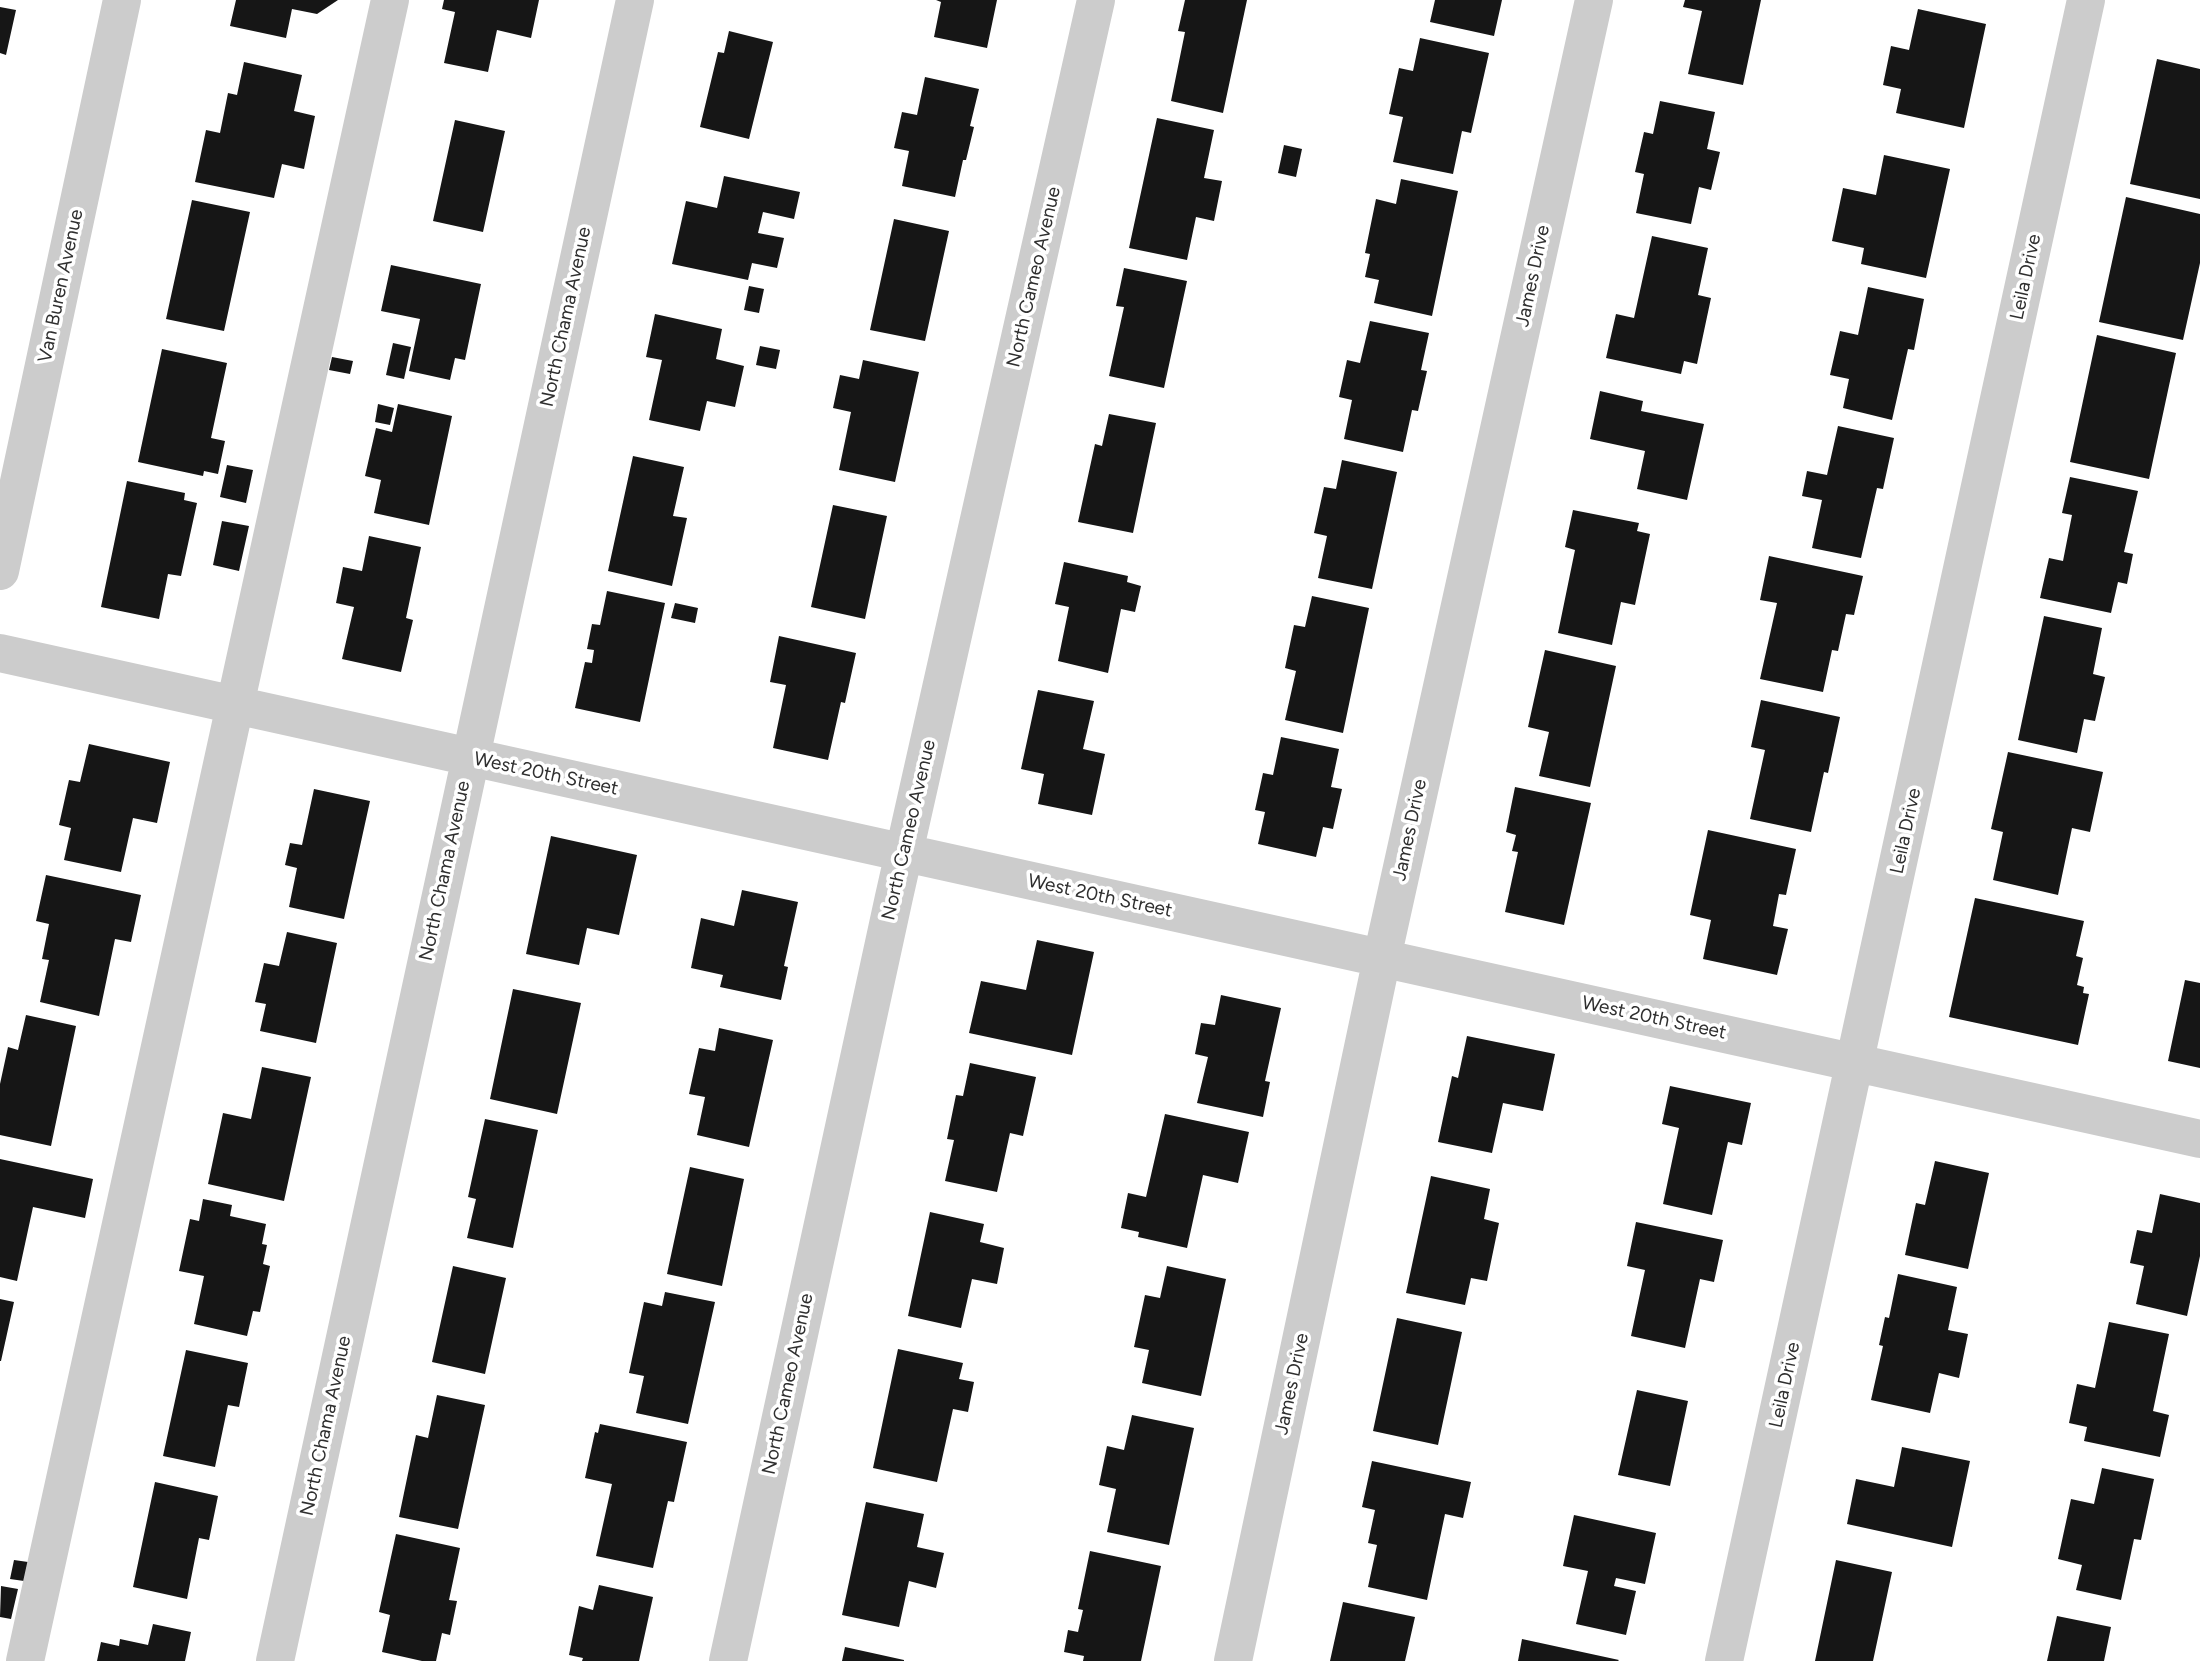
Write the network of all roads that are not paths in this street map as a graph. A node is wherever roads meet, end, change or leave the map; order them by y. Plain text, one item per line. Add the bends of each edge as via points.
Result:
1 (122, 0) edge
2 (390, 0) edge
3 (635, 0) edge
4 (1096, 0) edge
5 (1594, 0) edge
6 (2086, 0) edge
7 (0, 571) edge
8 (0, 653) edge
9 (234, 705) junction
10 (470, 757) junction
11 (904, 853) junction
12 (1382, 958) junction
13 (1854, 1062) junction
14 (2200, 1139) edge
15 (24, 1661) edge
16 (275, 1661) edge
17 (728, 1661) edge
18 (1233, 1661) edge
19 (1724, 1661) edge

1 - 7 street, Van Buren Avenue
2 - 9 street
3 - 10 street, North Chama Avenue
4 - 11 street, North Cameo Avenue
5 - 12 street, James Drive
6 - 13 street, Leila Drive
8 - 9 street, West 20th Street
9 - 10 street, West 20th Street
9 - 15 street
10 - 11 street, West 20th Street
10 - 16 street, North Chama Avenue
11 - 12 street, West 20th Street
11 - 17 street, North Cameo Avenue
12 - 13 street, West 20th Street
12 - 18 street, James Drive
13 - 14 street, West 20th Street
13 - 19 street, Leila Drive

